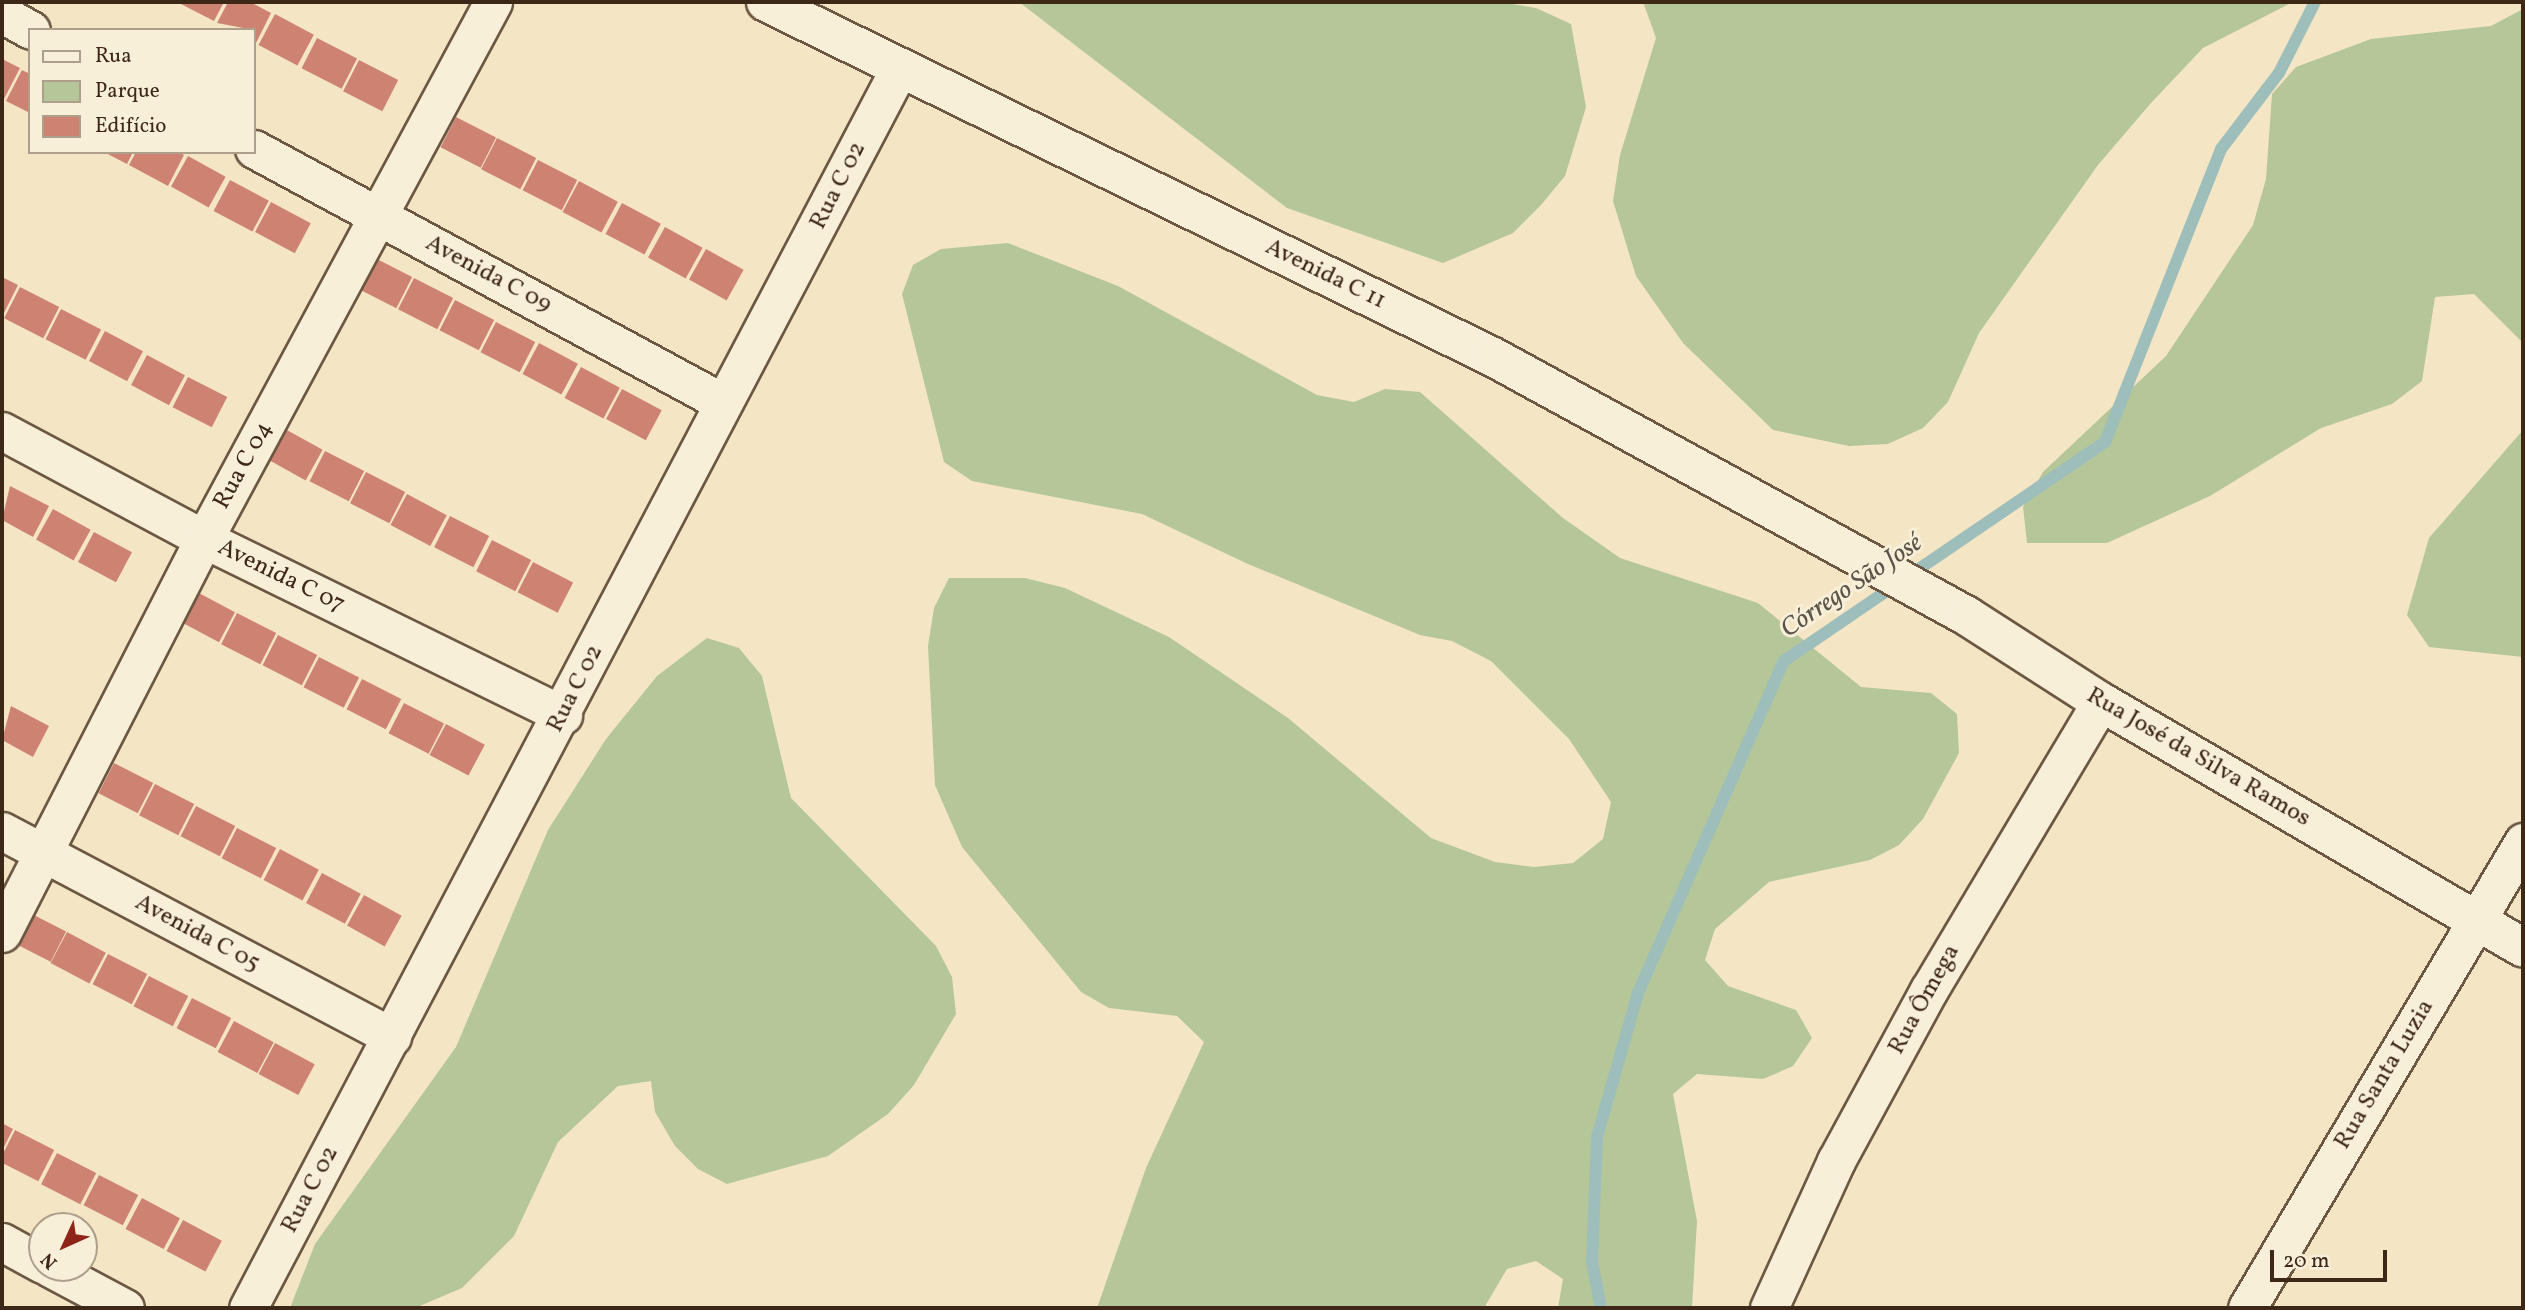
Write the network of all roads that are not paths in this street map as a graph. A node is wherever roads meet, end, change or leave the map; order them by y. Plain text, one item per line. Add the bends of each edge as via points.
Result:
1 (493, 2) edge
2 (766, 2) edge
3 (2, 14) edge
4 (28, 28) edge
5 (900, 66) junction
6 (256, 150) edge
7 (380, 218) junction
8 (722, 402) junction
9 (2, 432) edge
10 (204, 539) junction
11 (1875, 566) joint
12 (2101, 702) junction
13 (563, 715) junction
14 (2, 831) edge
15 (2523, 842) edge
16 (44, 853) junction
17 (2477, 921) junction
18 (2, 933) edge
19 (2523, 948) edge
20 (392, 1037) junction
21 (2, 1242) edge
22 (28, 1256) edge
23 (76, 1282) edge
24 (125, 1308) edge
25 (248, 1308) edge
26 (1769, 1308) edge
27 (2247, 1308) edge

1 - 7 street, Rua C 04
2 - 5 street, Avenida C 11
3 - 4 street
5 - 8 street, Rua C 02
5 - 11 street, Avenida C 11 via 1493,357
6 - 7 street, Avenida C 09
7 - 8 street, Avenida C 09
7 - 10 street, Rua C 04
8 - 13 street, Rua C 02
9 - 10 street, Avenida C 07
10 - 13 street, Avenida C 07
10 - 16 street, Rua C 04
11 - 12 street, Rua José da Silva Ramos via 1967,616
12 - 17 street, Rua José da Silva Ramos
12 - 26 street, Rua Ômega via 1929,990 1836,1161
13 - 20 street, Rua C 02
14 - 16 street, Avenida C 05
15 - 17 street, Rua Santa Luzia
16 - 18 street, Rua C 04
16 - 20 street, Avenida C 05
17 - 19 street, Rua José da Silva Ramos
17 - 27 street, Rua Santa Luzia
20 - 25 street, Rua C 02
21 - 22 street
23 - 24 street

